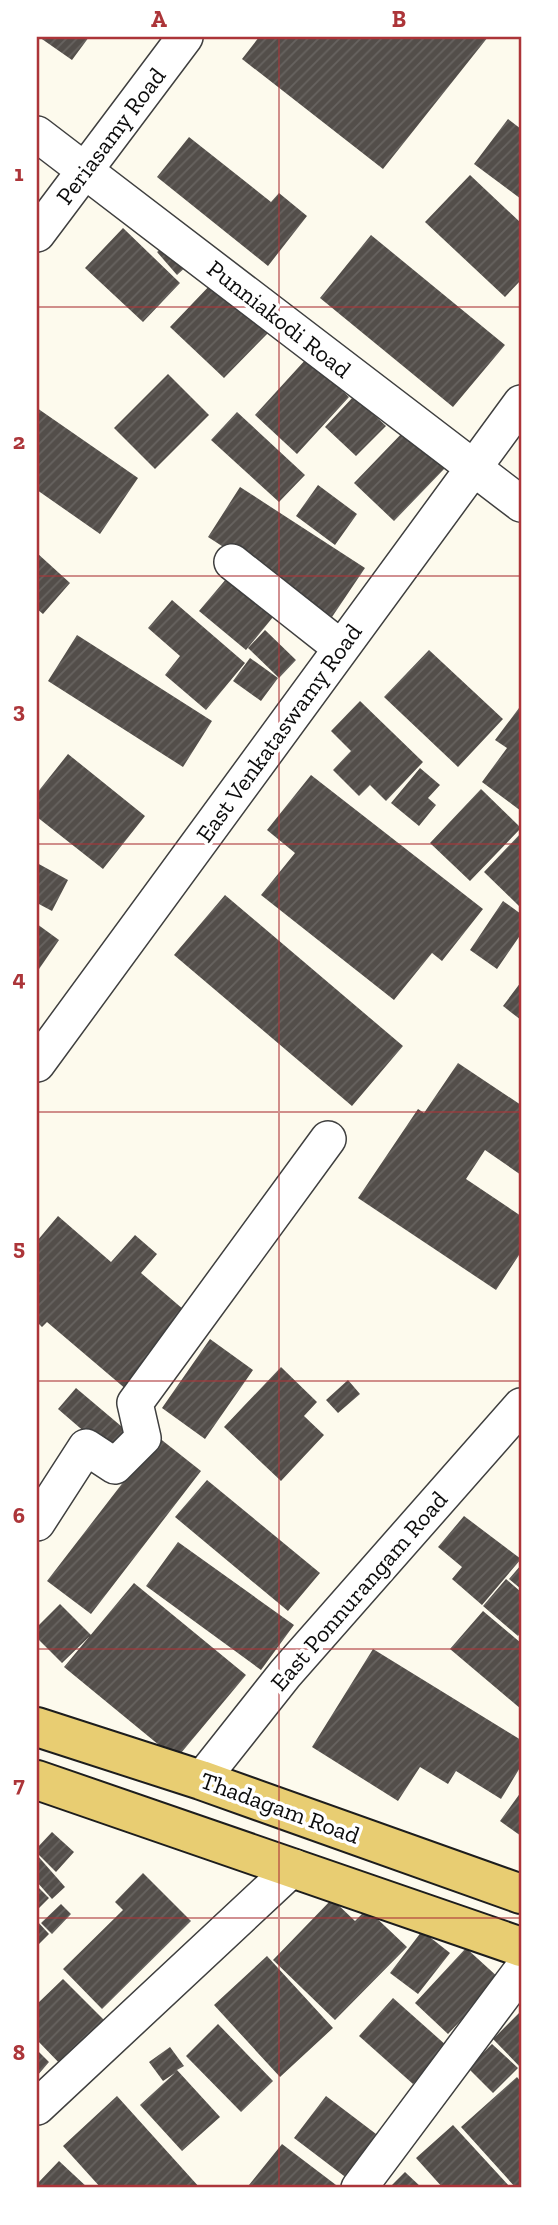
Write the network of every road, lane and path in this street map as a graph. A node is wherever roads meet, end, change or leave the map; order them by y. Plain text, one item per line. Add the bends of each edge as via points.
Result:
1 (185, 37) edge
2 (37, 134) edge
3 (86, 169) junction
4 (37, 234) edge
5 (521, 402) edge
6 (472, 469) junction
7 (521, 504) edge
8 (232, 562) dead end
9 (341, 648) junction
10 (37, 1064) edge
11 (328, 1139) dead end
12 (521, 1406) edge
13 (37, 1523) edge
14 (37, 1727) edge
15 (37, 1780) edge
16 (201, 1780) junction
17 (294, 1867) junction
18 (521, 1894) edge
19 (521, 1947) edge
20 (521, 1971) edge
21 (37, 2107) edge
22 (359, 2188) edge

1 - 3 street, Periasamy Road
2 - 3 street, Punniakodi Road
3 - 4 street, Periasamy Road
3 - 6 street, Punniakodi Road
5 - 6 street, East Venkataswamy Road
6 - 7 street, Punniakodi Road
6 - 9 street, East Venkataswamy Road
8 - 9 street
9 - 10 street, East Venkataswamy Road
11 - 13 street via 135,1403 143,1438 115,1466 86,1447
12 - 16 street, East Ponnurangam Road via 285,1674
14 - 16 main road, Thadagam Road
15 - 17 main road, Thadagam Road
16 - 18 main road, Thadagam Road
17 - 19 main road, Thadagam Road
17 - 21 street
20 - 22 street

